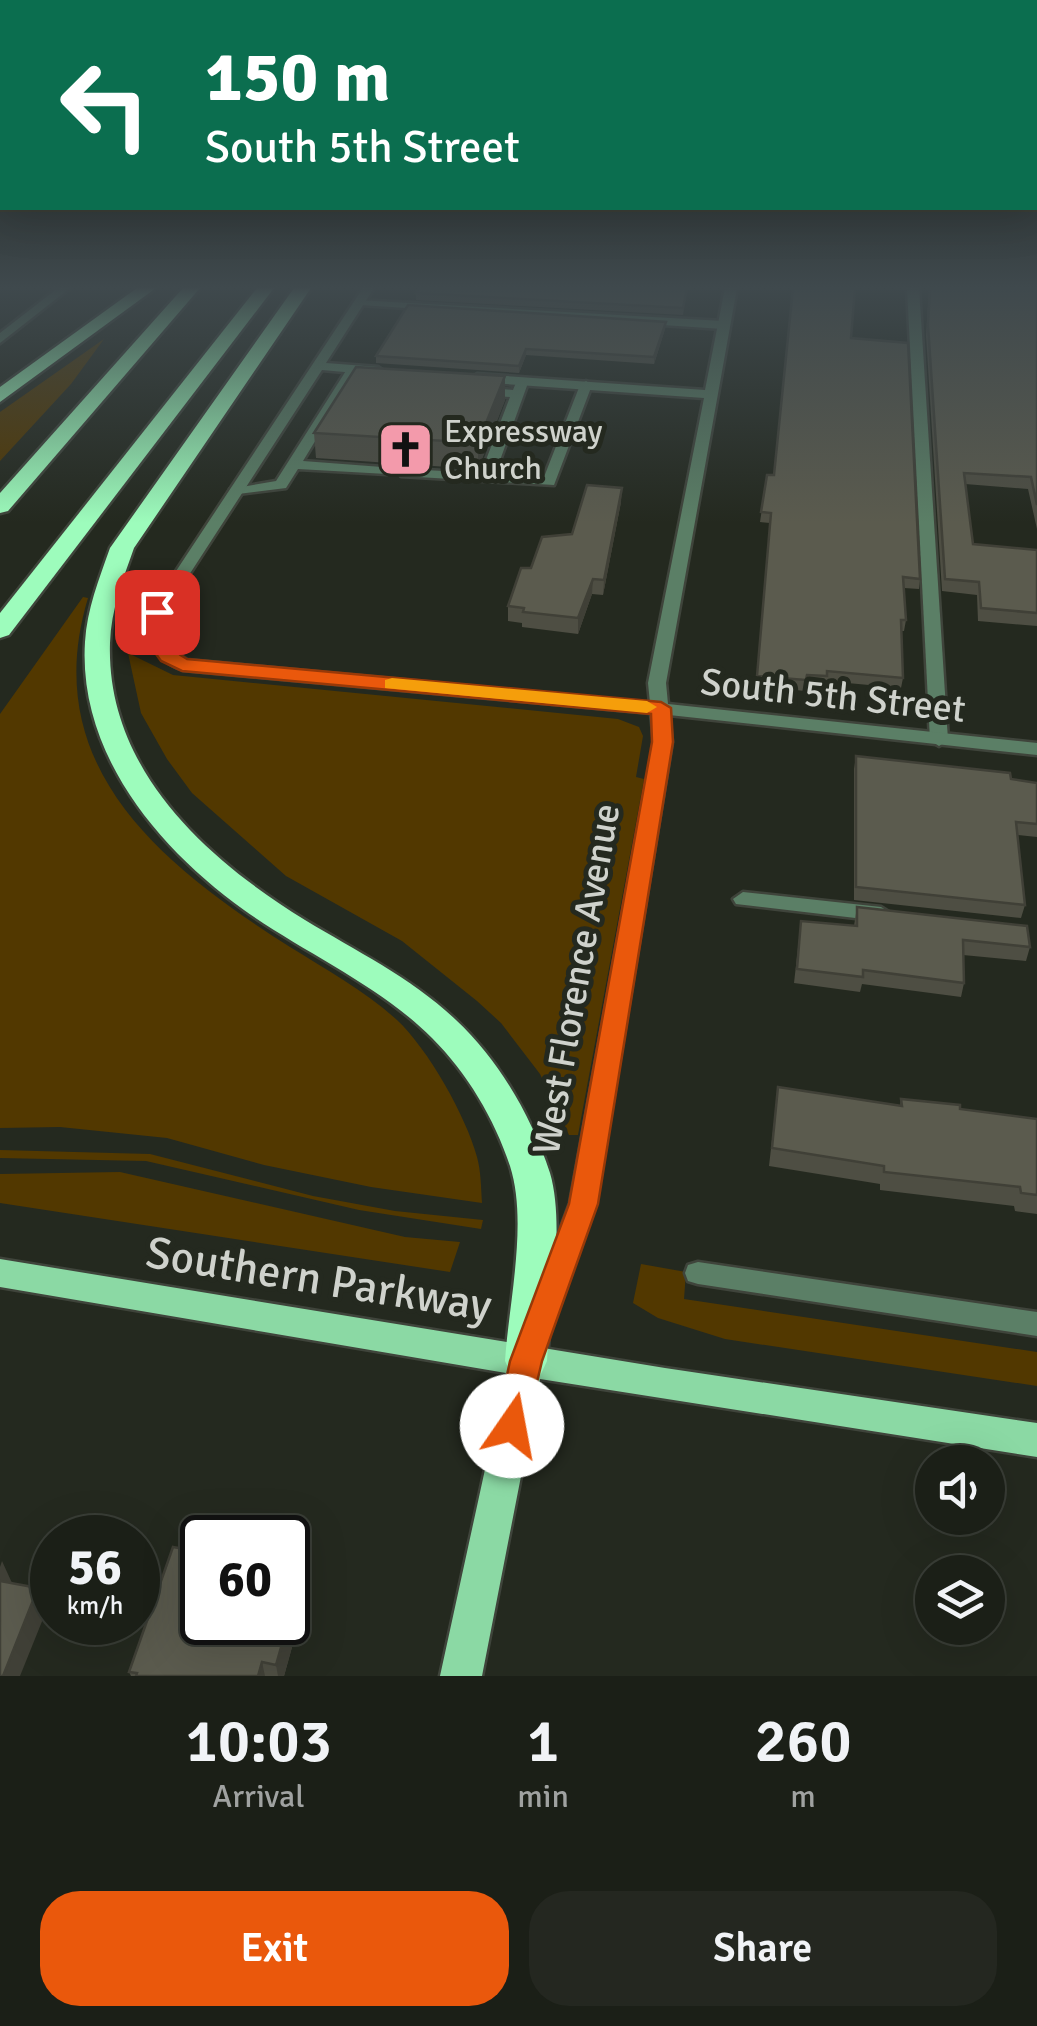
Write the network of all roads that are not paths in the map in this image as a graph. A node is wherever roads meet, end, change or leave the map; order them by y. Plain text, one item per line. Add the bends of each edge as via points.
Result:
1 (41, 366) edge
2 (123, 366) edge
3 (205, 366) edge
4 (249, 366) edge
5 (317, 366) joint
6 (715, 366) edge
7 (917, 366) edge
8 (349, 376) junction
9 (386, 378) edge
10 (460, 384) edge
11 (586, 386) junction
12 (520, 388) junction
13 (710, 394) junction
14 (0, 396) edge
15 (295, 465) junction
16 (382, 471) edge
17 (406, 473) edge
18 (486, 478) junction
19 (236, 492) junction
20 (0, 506) edge
21 (0, 630) edge
22 (661, 708) junction
23 (939, 740) junction
24 (1037, 749) edge
25 (743, 899) dead end
26 (900, 916) edge
27 (0, 1273) edge
28 (698, 1274) dead end
29 (1037, 1324) edge
30 (526, 1361) junction
31 (1037, 1440) edge
32 (461, 1676) edge

1 - 14 highway
2 - 20 highway
3 - 21 highway
4 - 30 highway via 108,578 98,614 99,695 114,748 173,828 220,876 399,989 464,1052 499,1100 537,1201
5 - 8 street
5 - 19 street
6 - 13 street, West Florence Avenue
7 - 23 street
8 - 9 street
8 - 15 street
10 - 12 street
11 - 12 street
11 - 13 street
11 - 18 street via 549,482
12 - 18 street
13 - 22 street, West Florence Avenue via 657,683
15 - 16 street
15 - 19 street via 280,484
17 - 18 street
19 - 22 street, South 5th Street via 157,612 155,640 182,665
22 - 23 street, South 5th Street
22 - 30 street, West Florence Avenue via 663,742 583,1204
23 - 24 street, South 5th Street
25 - 26 street
27 - 30 main road, Southern Parkway
28 - 29 street
30 - 31 main road, Southern Parkway
30 - 32 main road, West Florence Avenue

